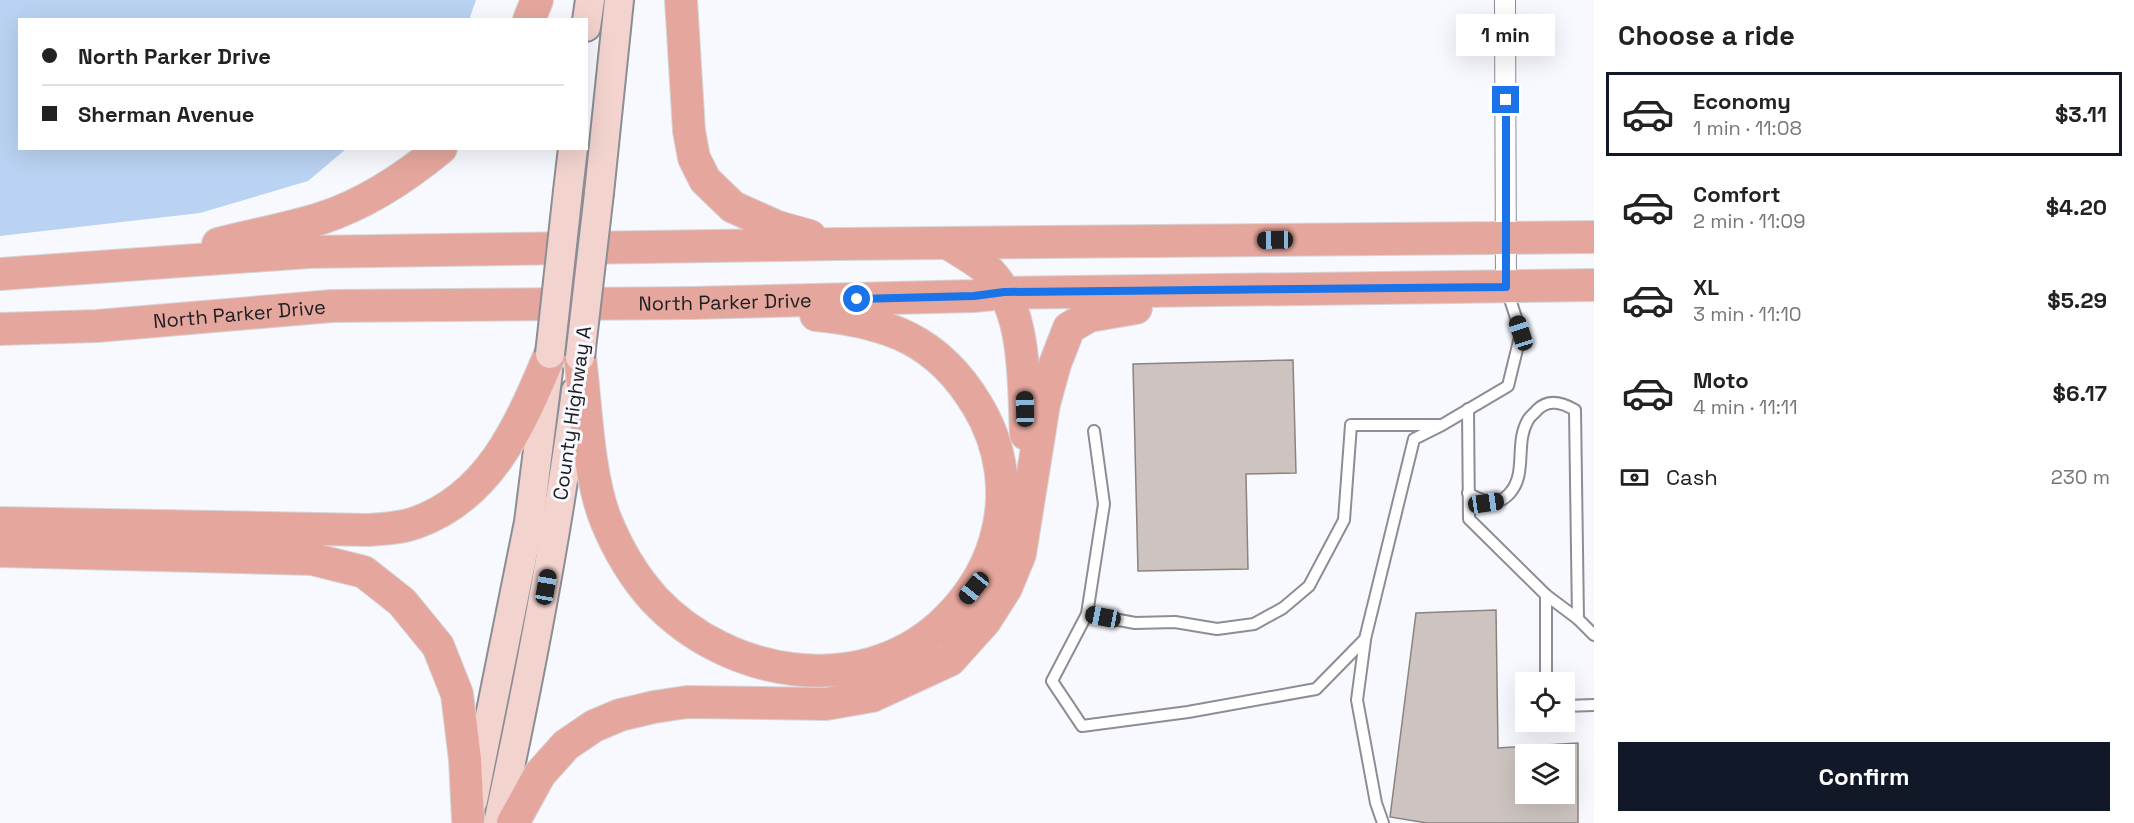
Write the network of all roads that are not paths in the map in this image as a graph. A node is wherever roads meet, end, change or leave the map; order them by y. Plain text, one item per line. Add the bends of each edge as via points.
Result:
1 (537, 0) edge
2 (590, 0) edge
3 (619, 0) edge
4 (681, 0) edge
5 (1505, 0) edge
6 (530, 18) edge
7 (587, 18) edge
8 (439, 150) edge
9 (573, 150) edge
10 (1507, 237) junction
11 (1594, 237) edge
12 (840, 244) junction
13 (949, 244) junction
14 (137, 264) junction
15 (0, 274) edge
16 (1594, 285) edge
17 (1506, 287) junction
18 (1242, 291) junction
19 (1004, 292) junction
20 (692, 303) junction
21 (97, 326) junction
22 (0, 329) edge
23 (0, 340) edge
24 (565, 355) junction
25 (1468, 409) junction
26 (1442, 425) junction
27 (1094, 431) dead end
28 (1468, 493) junction
29 (1029, 501) junction
30 (0, 523) edge
31 (0, 551) edge
32 (1546, 595) junction
33 (1087, 614) junction
34 (1578, 619) junction
35 (1594, 635) edge
36 (1365, 639) junction
37 (1546, 672) edge
38 (1594, 705) edge
39 (1575, 706) edge
40 (478, 822) edge
41 (513, 823) edge
42 (1383, 823) edge

1 - 6 main road
2 - 7 main road
3 - 24 main road, County Highway A, bridge via 599,193
4 - 12 main road via 689,131 694,158 705,180 733,207 778,226
5 - 10 street
8 - 14 main road via 411,173 322,218
9 - 24 main road, County Highway A, bridge via 568,191
10 - 11 main road
10 - 13 main road
10 - 17 street
12 - 13 main road
12 - 14 main road via 309,252
13 - 19 main road via 985,268
14 - 15 main road
16 - 17 main road, North Parker Drive
17 - 18 main road, North Parker Drive
17 - 25 lane via 1521,333 1508,386
18 - 19 main road, North Parker Drive
18 - 29 main road via 1089,316 1069,328 1044,404
19 - 20 main road, North Parker Drive
19 - 29 main road via 1016,327 1024,375
20 - 21 main road, North Parker Drive via 332,306
20 - 24 main road via 853,319 917,343 945,361 965,384 987,422 999,457 1004,490 1000,526 990,559 974,588 928,636 872,665 803,671 736,655 681,623 633,574 604,516
21 - 22 main road, North Parker Drive
21 - 23 main road
24 - 30 main road via 506,448 468,492 415,523 369,530
24 - 40 main road, County Highway A via 569,444 542,606
25 - 26 lane
25 - 28 lane
26 - 33 lane via 1351,425 1344,520 1309,586 1284,608 1254,624 1217,629 1175,622 1135,623
26 - 36 lane via 1414,439
27 - 33 lane via 1104,504
28 - 32 lane via 1469,519
28 - 34 lane via 1486,503 1503,501 1516,487 1528,420 1543,405 1560,402 1575,410
29 - 41 main road via 1020,554 1006,588 985,621 950,660 872,696 826,704 687,702 620,715 594,726 566,745 540,774
31 - 40 main road via 312,559 364,572 402,602 438,646 457,694
32 - 34 lane
32 - 37 lane
33 - 36 lane via 1052,681 1082,726 1316,689
34 - 35 lane
36 - 42 lane via 1357,700
38 - 39 lane

